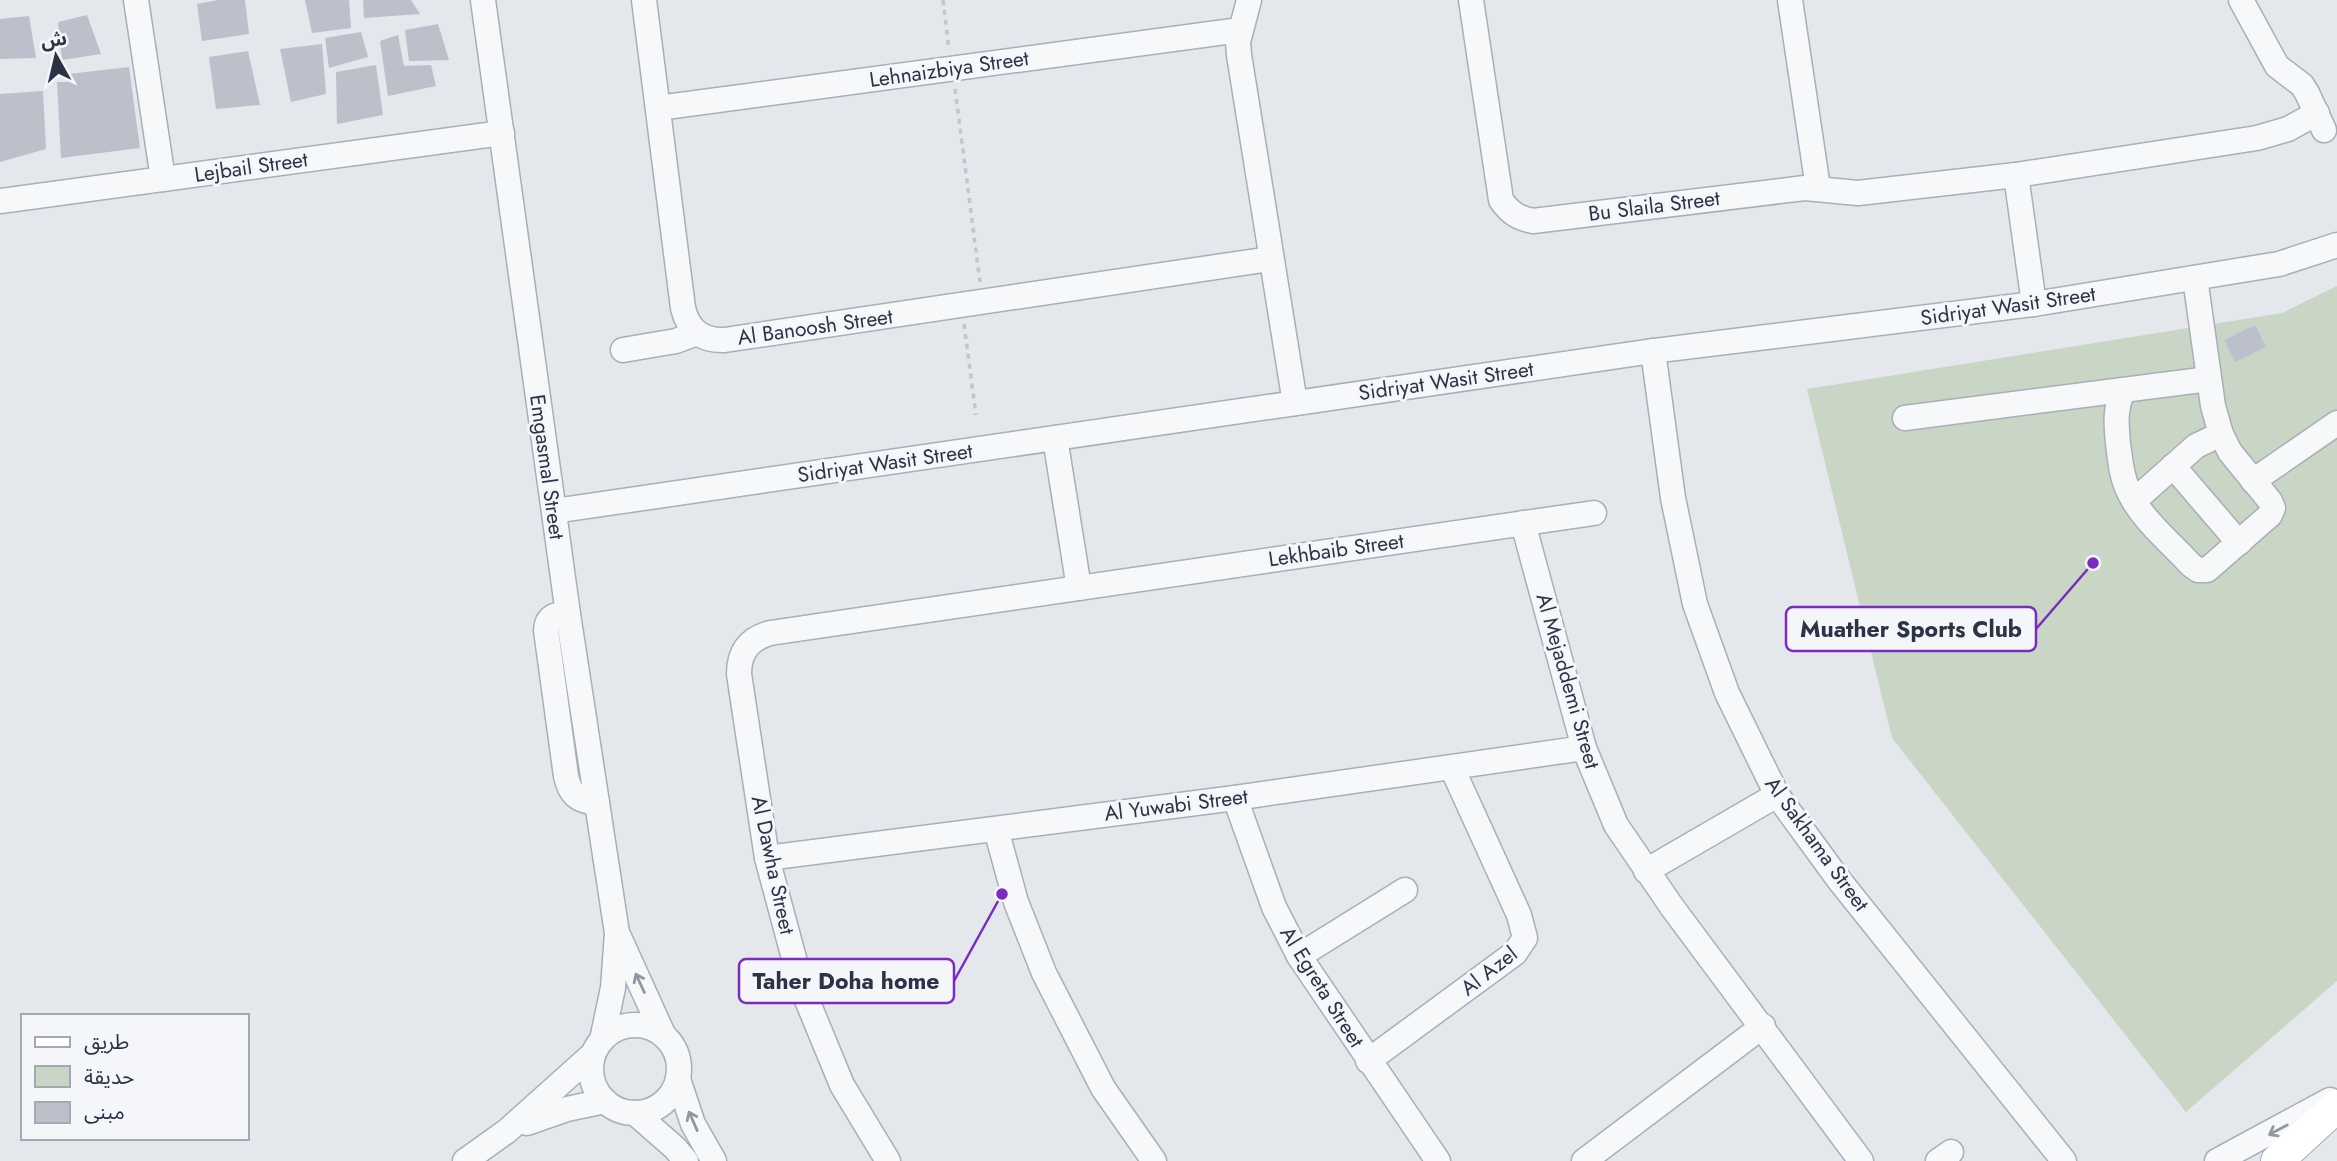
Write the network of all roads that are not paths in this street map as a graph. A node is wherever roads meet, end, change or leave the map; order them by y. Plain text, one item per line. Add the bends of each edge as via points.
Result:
1 (136, 0) edge
2 (483, 0) edge
3 (644, 0) edge
4 (1249, 0) edge
5 (1471, 0) edge
6 (1790, 0) edge
7 (2241, 0) edge
8 (1240, 30) junction
9 (657, 108) junction
10 (502, 133) junction
11 (2016, 175) junction
12 (163, 179) junction
13 (1818, 188) junction
14 (0, 201) edge
15 (2337, 245) edge
16 (1270, 259) junction
17 (2194, 278) junction
18 (2034, 304) junction
19 (697, 333) junction
20 (623, 351) dead end
21 (1653, 351) junction
22 (2209, 379) junction
23 (2123, 390) junction
24 (1295, 403) junction
25 (1905, 418) dead end
26 (2337, 423) edge
27 (2221, 434) junction
28 (1055, 438) junction
29 (2173, 466) junction
30 (2253, 481) junction
31 (2134, 501) junction
32 (554, 512) junction
33 (1594, 513) dead end
34 (1523, 523) junction
35 (2239, 543) junction
36 (1079, 588) junction
37 (739, 674) joint
38 (1584, 748) junction
39 (1452, 768) junction
40 (1777, 795) junction
41 (1235, 798) junction
42 (996, 829) junction
43 (767, 858) junction
44 (1646, 871) junction
45 (1405, 890) dead end
46 (617, 933) junction
47 (1299, 956) junction
48 (1763, 1026) junction
49 (663, 1034) junction
50 (598, 1047) junction
51 (1368, 1061) junction
52 (678, 1079) junction
53 (2337, 1096) edge
54 (605, 1101) junction
55 (2337, 1106) edge
56 (635, 1113) junction
57 (507, 1131) junction
58 (464, 1161) edge
59 (499, 1161) edge
60 (686, 1161) edge
61 (714, 1161) edge
62 (888, 1161) edge
63 (1153, 1161) edge
64 (1438, 1161) edge
65 (1584, 1161) edge
66 (1861, 1161) edge
67 (2064, 1161) edge
68 (2217, 1161) edge
69 (2277, 1161) edge

1 - 12 street
2 - 10 street, Emgasmal Street
3 - 9 street
4 - 8 street
5 - 13 street, Bu Slaila Street via 1498,187 1508,211 1520,218 1533,221
6 - 13 street
7 - 11 street, Bu Slaila Street via 2277,66 2301,85 2321,121 2257,138
8 - 9 street, Lehnaizbiya Street
8 - 16 street via 1239,55
9 - 19 street via 683,308
10 - 12 street, Lejbail Street
10 - 32 street, Emgasmal Street
11 - 13 street, Bu Slaila Street via 1858,193
11 - 18 street
12 - 14 street, Lejbail Street
15 - 17 street, Sidriyat Wasit Street via 2279,264
16 - 19 street, Al Banoosh Street via 725,340
16 - 24 street
17 - 18 street, Sidriyat Wasit Street
17 - 22 street
18 - 21 street, Sidriyat Wasit Street
19 - 20 street
21 - 24 street, Sidriyat Wasit Street
21 - 40 street, Al Sakhama Street via 1673,498 1695,604 1727,694
22 - 23 street
22 - 27 street
23 - 25 street
23 - 31 street via 2115,419 2121,467
24 - 28 street, Sidriyat Wasit Street
26 - 30 street
27 - 29 street via 2196,446
27 - 30 street
28 - 32 street, Sidriyat Wasit Street
28 - 36 street
29 - 31 street
29 - 35 street
30 - 35 street via 2273,512
31 - 35 street via 2198,570 2211,568
32 - 46 street, Emgasmal Street
33 - 34 street, Lekhbaib Street
34 - 36 street, Lekhbaib Street
34 - 38 street, Al Mejaddemi Street
36 - 37 street, Lekhbaib Street via 770,633 749,643
37 - 43 street, Al Dawha Street
38 - 39 street, Al Yuwabi Street
38 - 44 street, Al Mejaddemi Street via 1616,825
39 - 41 street, Al Yuwabi Street
39 - 51 street, Al Azel via 1519,915 1525,938 1516,953
40 - 44 street
40 - 67 street, Al Sakhama Street via 1839,880
41 - 42 street, Al Yuwabi Street
41 - 47 street, Al Egreta Street via 1269,894
42 - 43 street, Al Yuwabi Street
42 - 63 street via 1016,902 1044,973 1103,1088
43 - 62 street, Al Dawha Street via 802,988 842,1085
44 - 48 street, Al Mejaddemi Street
45 - 47 street
49 -> 46 street, Emgasmal Street
46 - 50 street, Emgasmal Street via 613,988
47 - 51 street, Al Egreta Street
48 - 65 street
48 - 66 street, Al Mejaddemi Street
49 - 50 street via 648,1026 631,1025 615,1029
49 - 52 street via 679,1062
50 - 54 street via 591,1071
50 - 57 street
51 - 64 street, Al Egreta Street
52 - 56 street via 663,1103
61 -> 52 street via 693,1124
53 -> 68 street
54 - 56 street
54 - 57 street via 540,1117
55 - 69 main road
56 - 60 street
57 - 58 street
57 - 59 street

